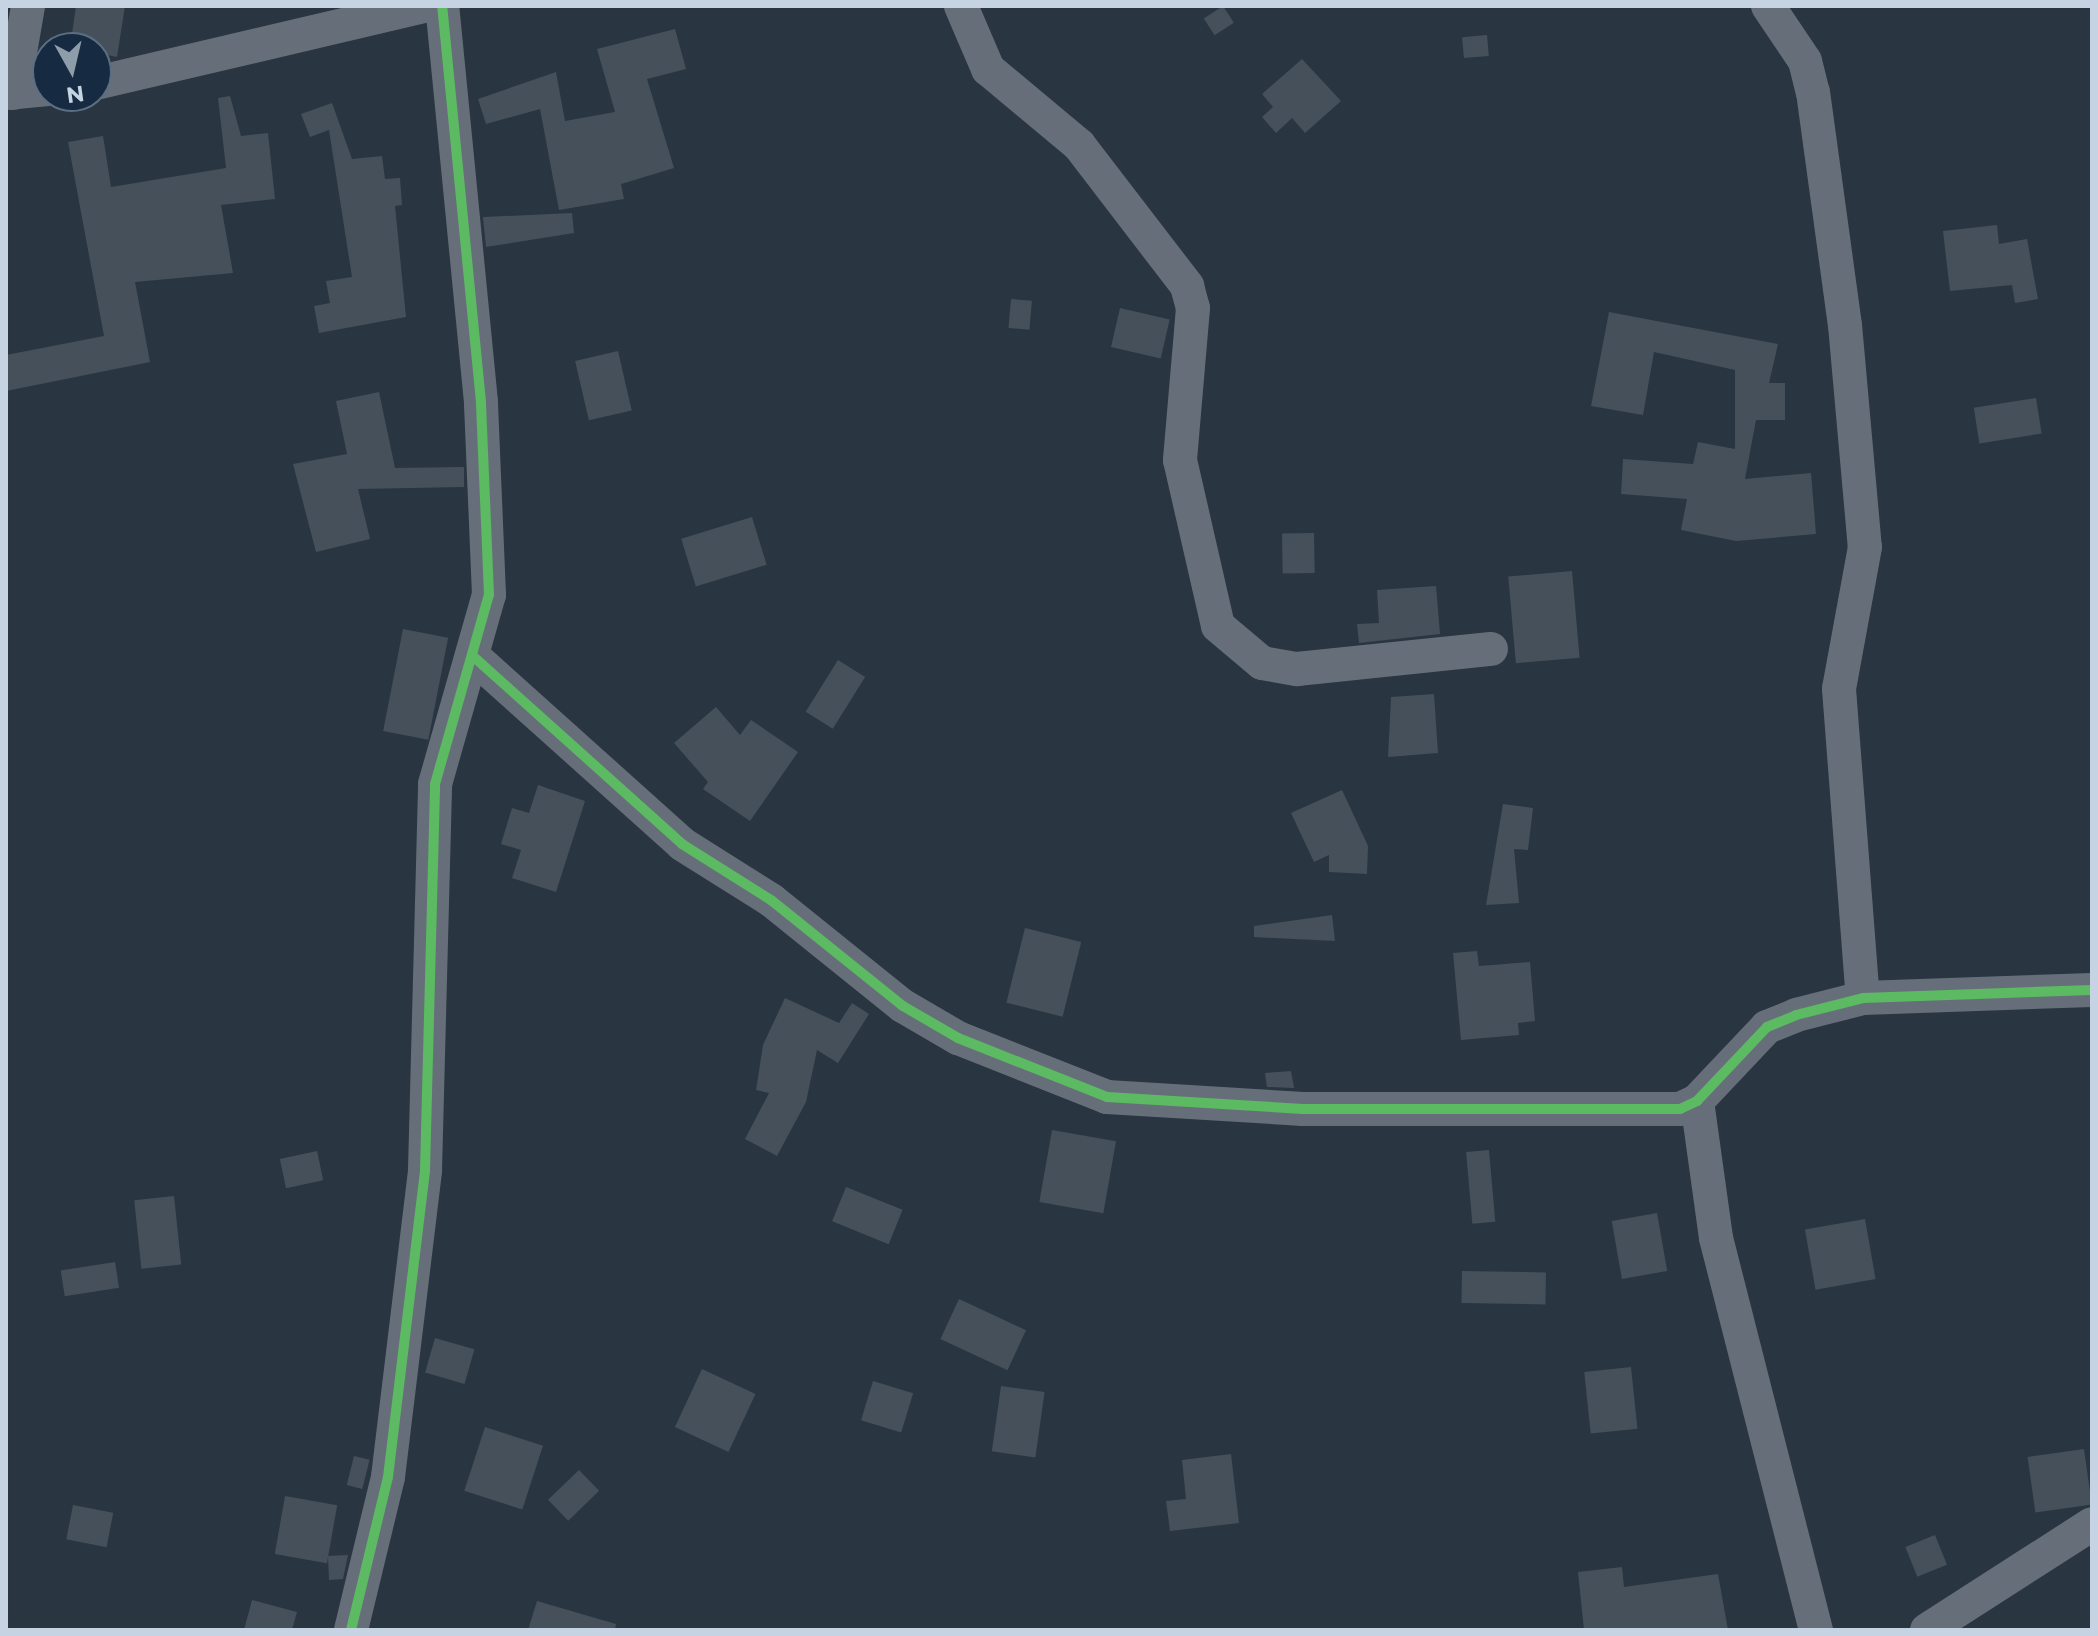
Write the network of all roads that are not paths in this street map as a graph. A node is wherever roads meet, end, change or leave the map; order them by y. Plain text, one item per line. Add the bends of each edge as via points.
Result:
1 (28, 6) edge
2 (424, 6) edge
3 (442, 6) edge
4 (961, 6) edge
5 (1768, 6) edge
6 (10, 76) edge
7 (112, 79) edge
8 (32, 84) edge
9 (1491, 649) dead end
10 (475, 658) junction
11 (2092, 990) edge
12 (1863, 998) junction
13 (1697, 1101) junction
14 (2092, 1524) edge
15 (351, 1630) edge
16 (1816, 1630) edge
17 (1927, 1630) edge

1 - 6 street
2 - 7 street
3 - 10 street via 492,549
4 - 9 street via 988,69 1079,145 1187,286 1193,308 1180,460 1218,626 1262,663 1297,669
5 - 12 street via 1805,61 1813,92 1845,325 1865,547 1839,689
6 - 8 street
10 - 13 street via 672,835 771,900 903,1006 958,1038 1107,1097 1177,1106 1566,1112 1680,1109
10 - 15 street via 451,712 435,784 425,1170 388,1477
11 - 12 street
12 - 13 street via 1767,1027
13 - 16 street via 1716,1238
14 - 17 street

